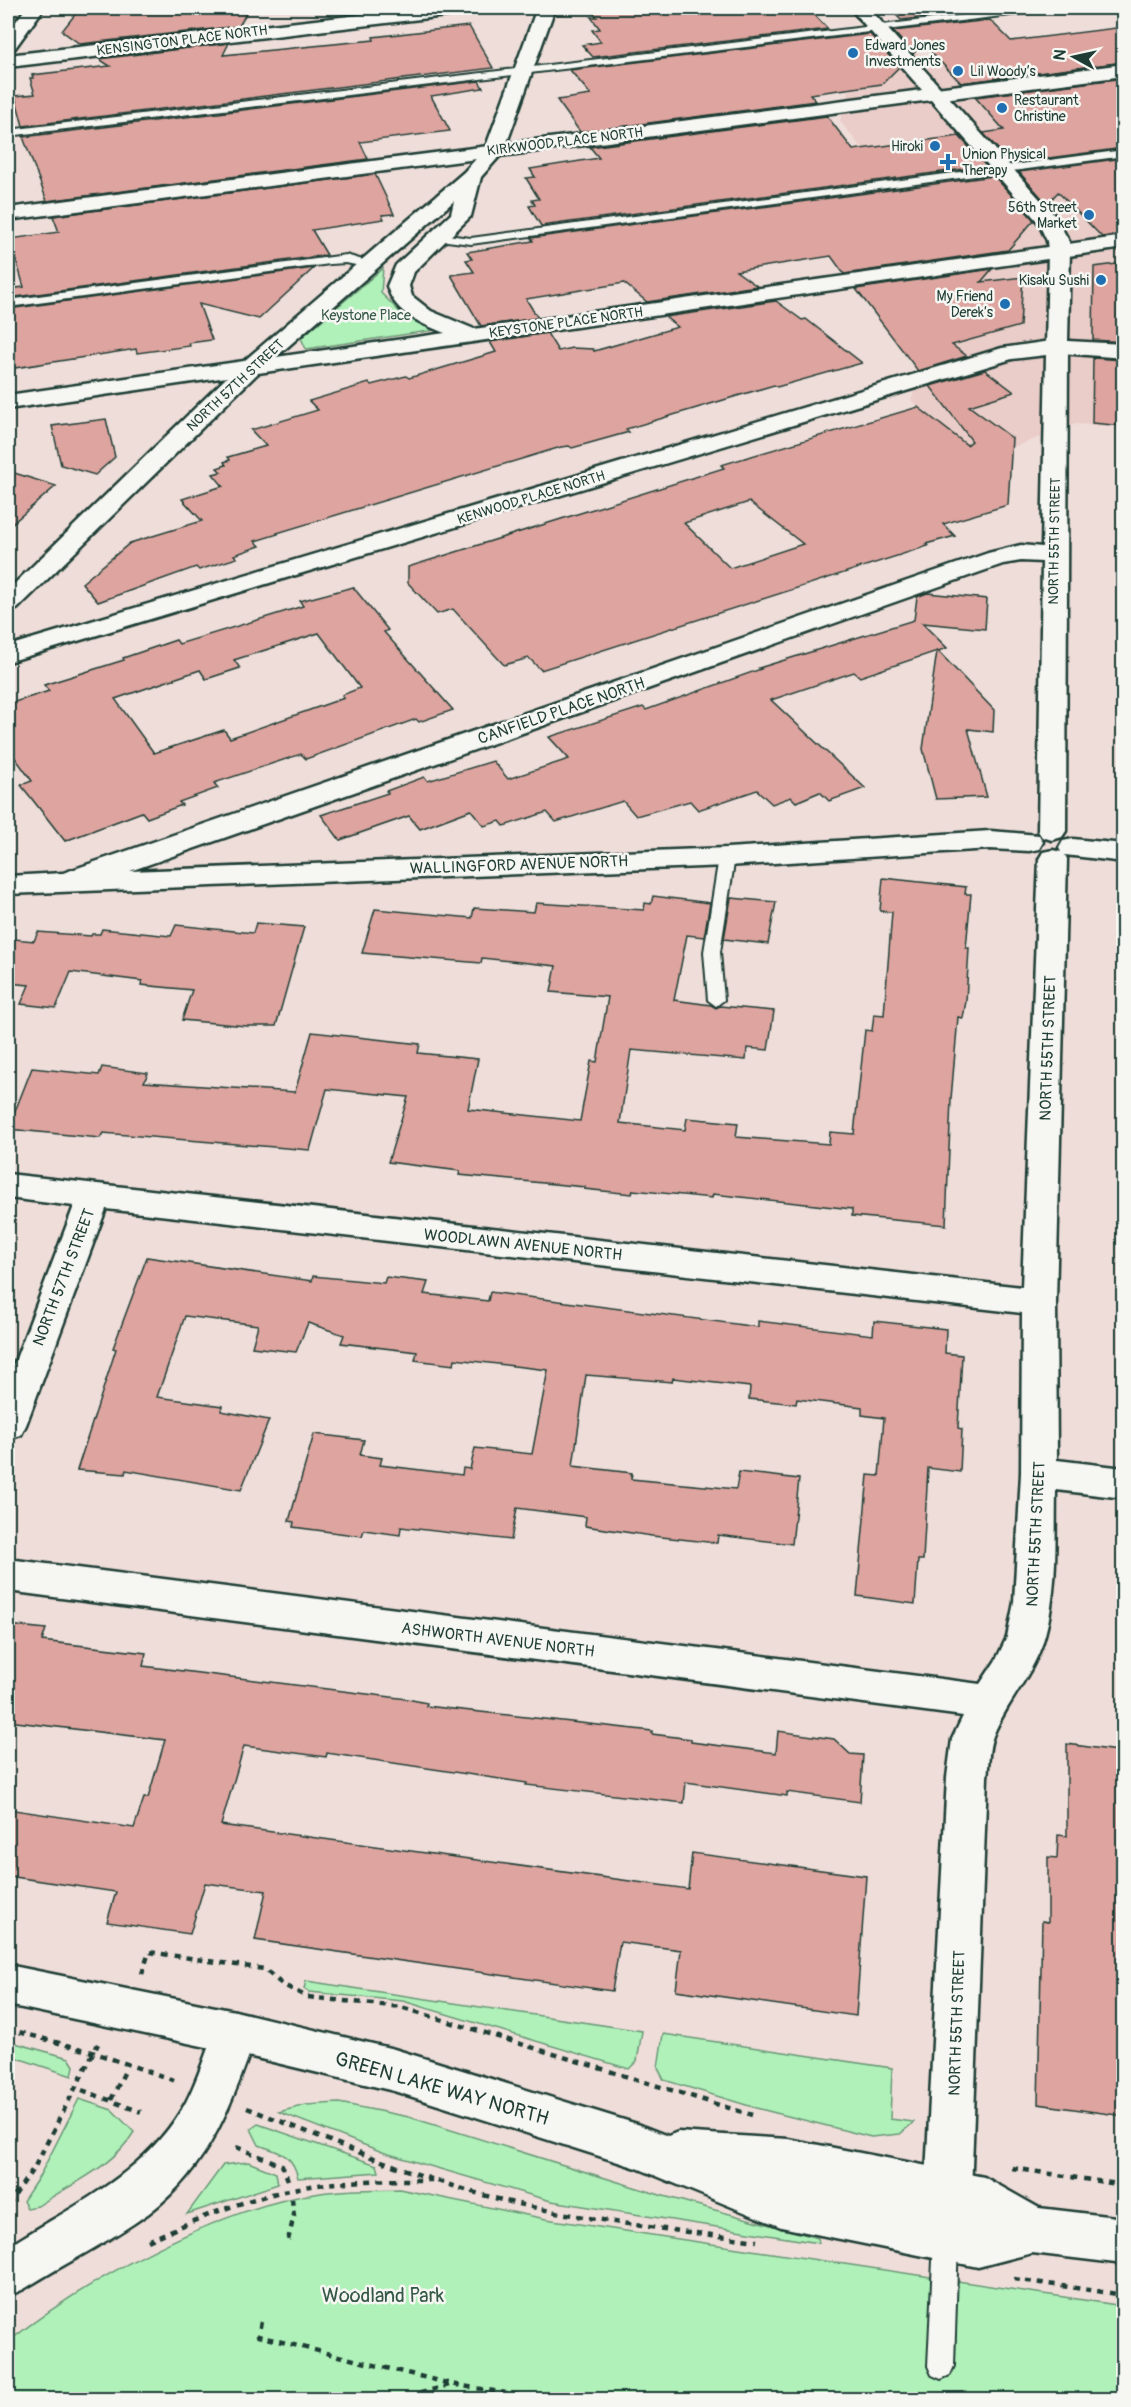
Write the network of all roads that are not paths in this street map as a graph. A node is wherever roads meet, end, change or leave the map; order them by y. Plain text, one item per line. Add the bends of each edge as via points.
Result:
1 (34, 8) edge
2 (288, 8) edge
3 (463, 8) edge
4 (546, 8) edge
5 (859, 8) edge
6 (1044, 8) edge
7 (277, 28) junction
8 (876, 28) junction
9 (8, 44) edge
10 (8, 61) edge
11 (1124, 70) edge
12 (524, 71) junction
13 (936, 94) junction
14 (8, 133) edge
15 (494, 151) junction
16 (1124, 153) edge
17 (1004, 169) junction
18 (471, 176) junction
19 (8, 214) edge
20 (439, 237) junction
21 (1124, 242) edge
22 (1059, 251) junction
23 (370, 264) junction
24 (8, 304) edge
25 (472, 336) junction
26 (1057, 346) junction
27 (1124, 351) edge
28 (252, 367) junction
29 (8, 402) edge
30 (1053, 555) junction
31 (8, 604) edge
32 (8, 654) edge
33 (1052, 845) junction
34 (1124, 853) edge
35 (727, 857) junction
36 (71, 881) junction
37 (8, 885) edge
38 (716, 1000) dead end
39 (8, 1186) edge
40 (94, 1196) junction
41 (1039, 1302) junction
42 (8, 1425) edge
43 (1039, 1473) junction
44 (1124, 1483) edge
45 (8, 1575) edge
46 (989, 1702) junction
47 (8, 1985) edge
48 (235, 2032) junction
49 (647, 2152) junction
50 (948, 2193) junction
51 (1032, 2230) junction
52 (946, 2239) junction
53 (1124, 2241) edge
54 (8, 2273) edge
55 (940, 2366) dead end

1 - 9 street
2 - 7 street
3 - 7 street, KENSINGTON PLACE NORTH
4 - 12 street, NORTH 57TH STREET
5 - 8 street
6 - 8 lane
7 - 10 street, KENSINGTON PLACE NORTH
8 - 12 lane
8 - 13 street
11 - 13 street, KIRKWOOD PLACE NORTH
12 - 14 lane
12 - 15 street, NORTH 57TH STREET
13 - 15 street, KIRKWOOD PLACE NORTH
13 - 17 street
15 - 18 street, NORTH 57TH STREET
15 - 19 street, KIRKWOOD PLACE NORTH
16 - 17 lane
17 - 20 lane via 471,241
17 - 22 street via 1048,220
18 - 20 street, NORTH 57TH STREET via 461,216
18 - 23 street, NORTH 57TH STREET
20 - 25 street, NORTH 57TH STREET via 404,270 398,286 402,300 423,316
21 - 22 street, KEYSTONE PLACE NORTH
22 - 25 street, KEYSTONE PLACE NORTH
22 - 26 street, NORTH 55TH STREET
23 - 24 lane via 330,260
23 - 28 street, NORTH 57TH STREET
25 - 28 street, KEYSTONE PLACE NORTH
26 - 27 street, KENWOOD PLACE NORTH
26 - 30 street, NORTH 55TH STREET
26 - 32 street, KENWOOD PLACE NORTH via 1010,353
28 - 29 street, KEYSTONE PLACE NORTH
28 - 31 street, NORTH 57TH STREET
30 - 33 street, NORTH 55TH STREET
30 - 36 street, CANFIELD PLACE NORTH via 1021,553 997,558
33 - 34 street, WALLINGFORD AVENUE NORTH
33 - 35 street, WALLINGFORD AVENUE NORTH via 990,840
33 - 41 street, NORTH 55TH STREET
35 - 36 street, WALLINGFORD AVENUE NORTH
35 - 38 lane via 712,952
36 - 37 street, WALLINGFORD AVENUE NORTH
39 - 40 street, WOODLAWN AVENUE NORTH
40 - 41 street, WOODLAWN AVENUE NORTH
40 - 42 street, NORTH 57TH STREET
41 - 43 street, NORTH 55TH STREET
43 - 44 street
43 - 46 street, NORTH 55TH STREET via 1033,1602 1026,1636 1011,1671
45 - 46 street, ASHWORTH AVENUE NORTH
46 - 50 street, NORTH 55TH STREET via 972,1739 966,1777
47 - 48 street, GREEN LAKE WAY NORTH
48 - 49 street, GREEN LAKE WAY NORTH via 394,2070
48 - 54 street via 213,2095 194,2131 170,2163 141,2190
49 - 50 street, GREEN LAKE WAY NORTH via 789,2161
49 - 52 street, GREEN LAKE WAY NORTH via 781,2204
50 - 51 street, GREEN LAKE WAY NORTH via 984,2200
51 - 52 street, GREEN LAKE WAY NORTH via 978,2244
51 - 53 street, GREEN LAKE WAY NORTH
52 - 55 lane

